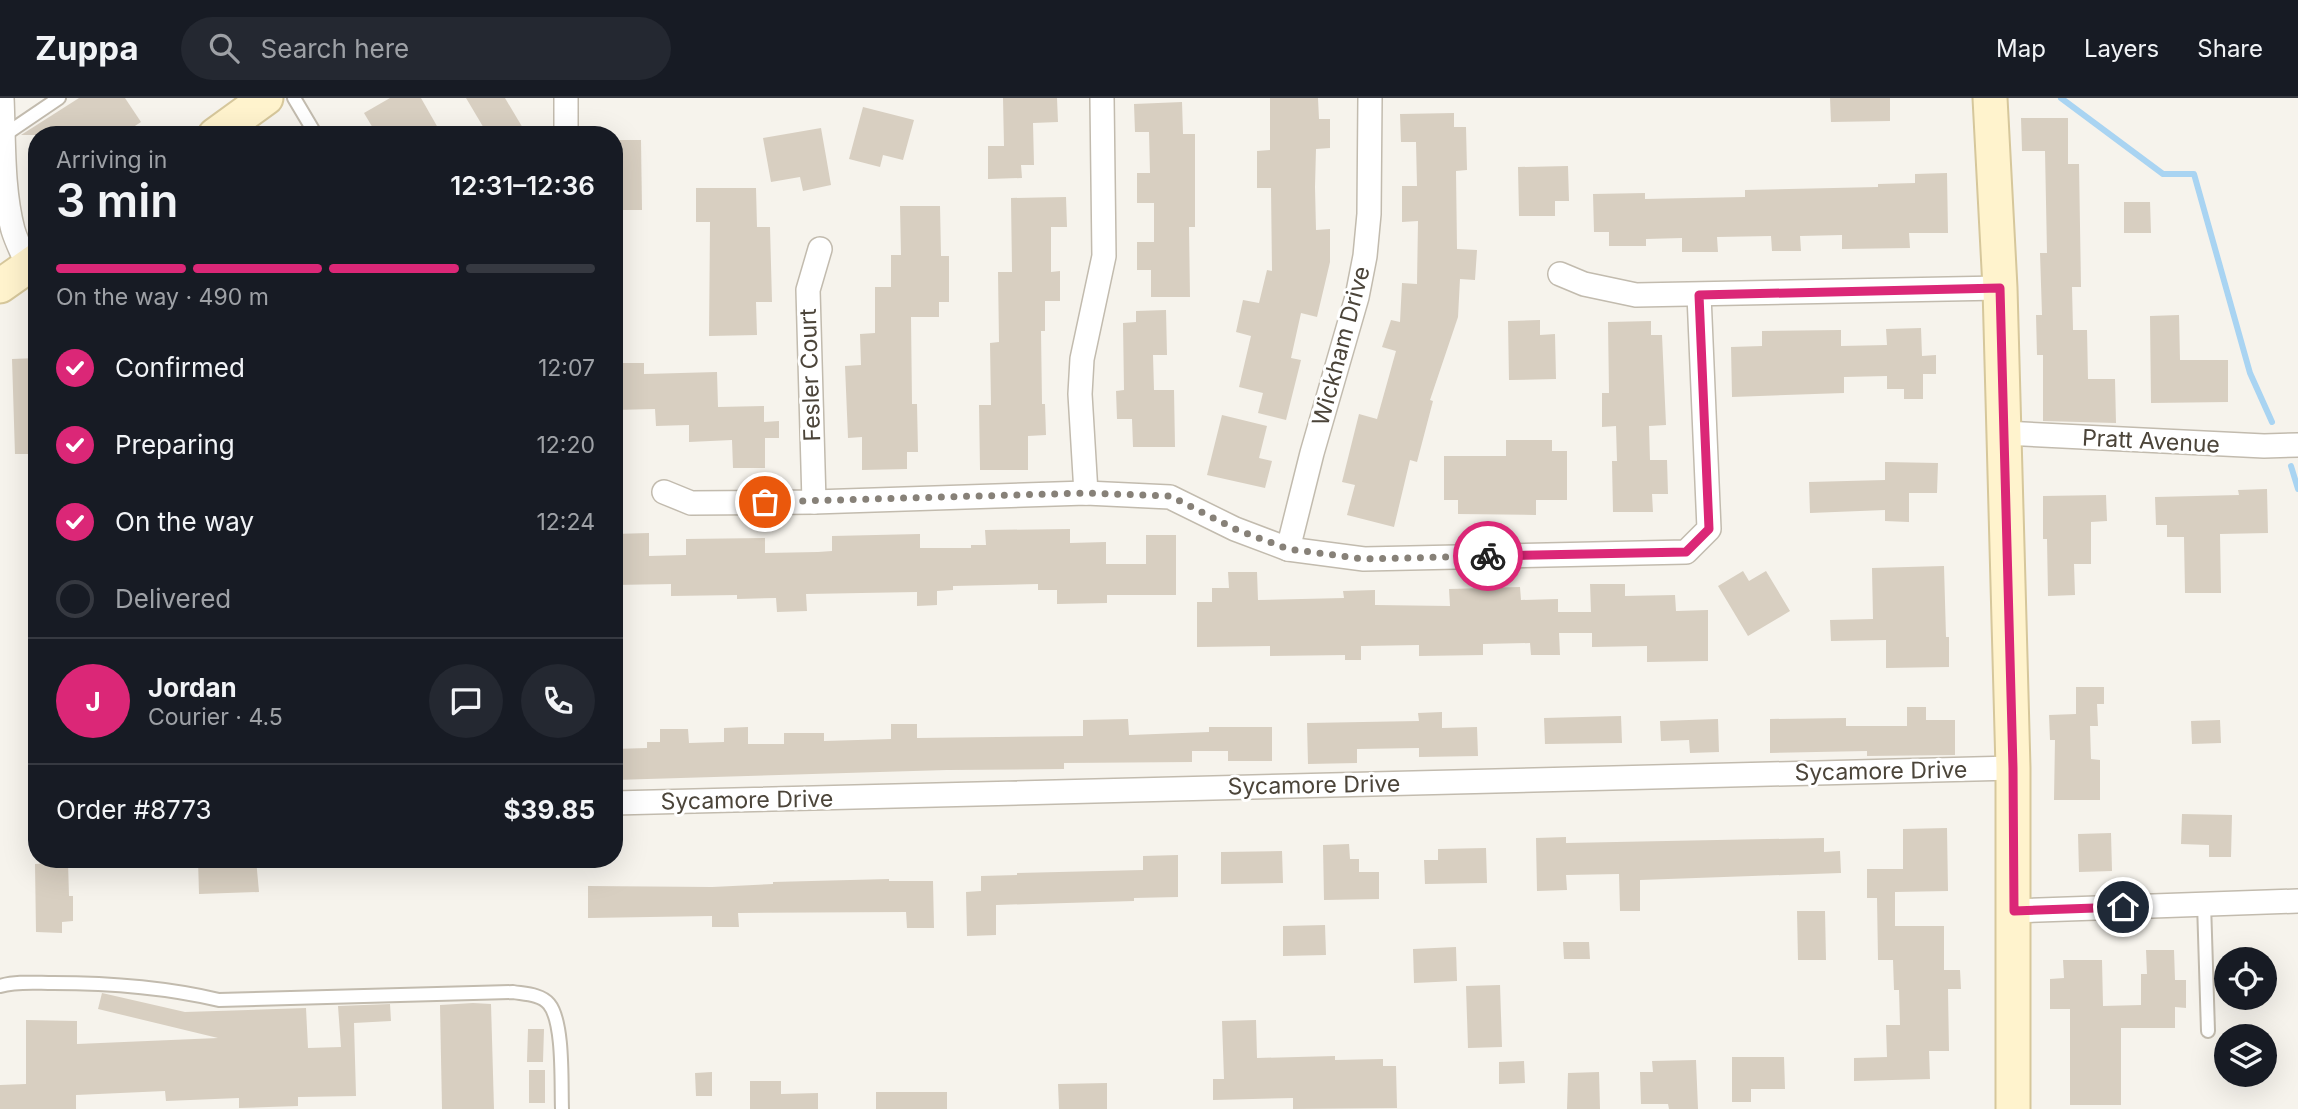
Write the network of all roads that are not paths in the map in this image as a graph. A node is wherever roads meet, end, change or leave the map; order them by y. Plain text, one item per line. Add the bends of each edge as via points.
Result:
1 (2, 98) edge
2 (59, 98) edge
3 (266, 98) edge
4 (294, 98) edge
5 (566, 98) edge
6 (1102, 98) edge
7 (1370, 98) edge
8 (1990, 98) edge
9 (227, 126) edge
10 (311, 126) edge
11 (566, 126) edge
12 (2, 144) edge
13 (820, 249) dead end
14 (28, 257) edge
15 (28, 266) edge
16 (1560, 274) dead end
17 (0, 286) edge
18 (2000, 288) junction
19 (1699, 295) junction
20 (2004, 433) junction
21 (2298, 445) edge
22 (664, 492) dead end
23 (1086, 493) junction
24 (814, 502) junction
25 (1288, 549) junction
26 (2013, 768) junction
27 (623, 803) edge
28 (2298, 901) edge
29 (2204, 903) junction
30 (2014, 911) junction
31 (0, 986) edge
32 (2208, 1031) dead end
33 (562, 1109) edge
34 (2012, 1109) edge

1 - 12 street
2 - 12 lane
3 - 9 street
4 - 10 lane
5 - 11 street
6 - 23 street via 1104,256 1082,359 1080,394
7 - 25 street, Wickham Drive via 1365,256
8 - 18 street
12 - 14 street via 10,217
13 - 24 street, Fesler Court via 808,290
15 - 17 street
16 - 19 street via 1636,296
18 - 19 street
18 - 20 street
19 - 25 street via 1709,529 1686,552 1364,559
20 - 21 street, Pratt Avenue
20 - 26 street
22 - 24 street via 691,503
23 - 24 street
23 - 25 street via 1170,496
26 - 27 street, Sycamore Drive
26 - 30 street
28 - 29 street
29 - 30 street
29 - 32 lane
30 - 34 street
31 - 33 lane via 105,983 219,1000 513,992 535,996 549,1003 558,1022

